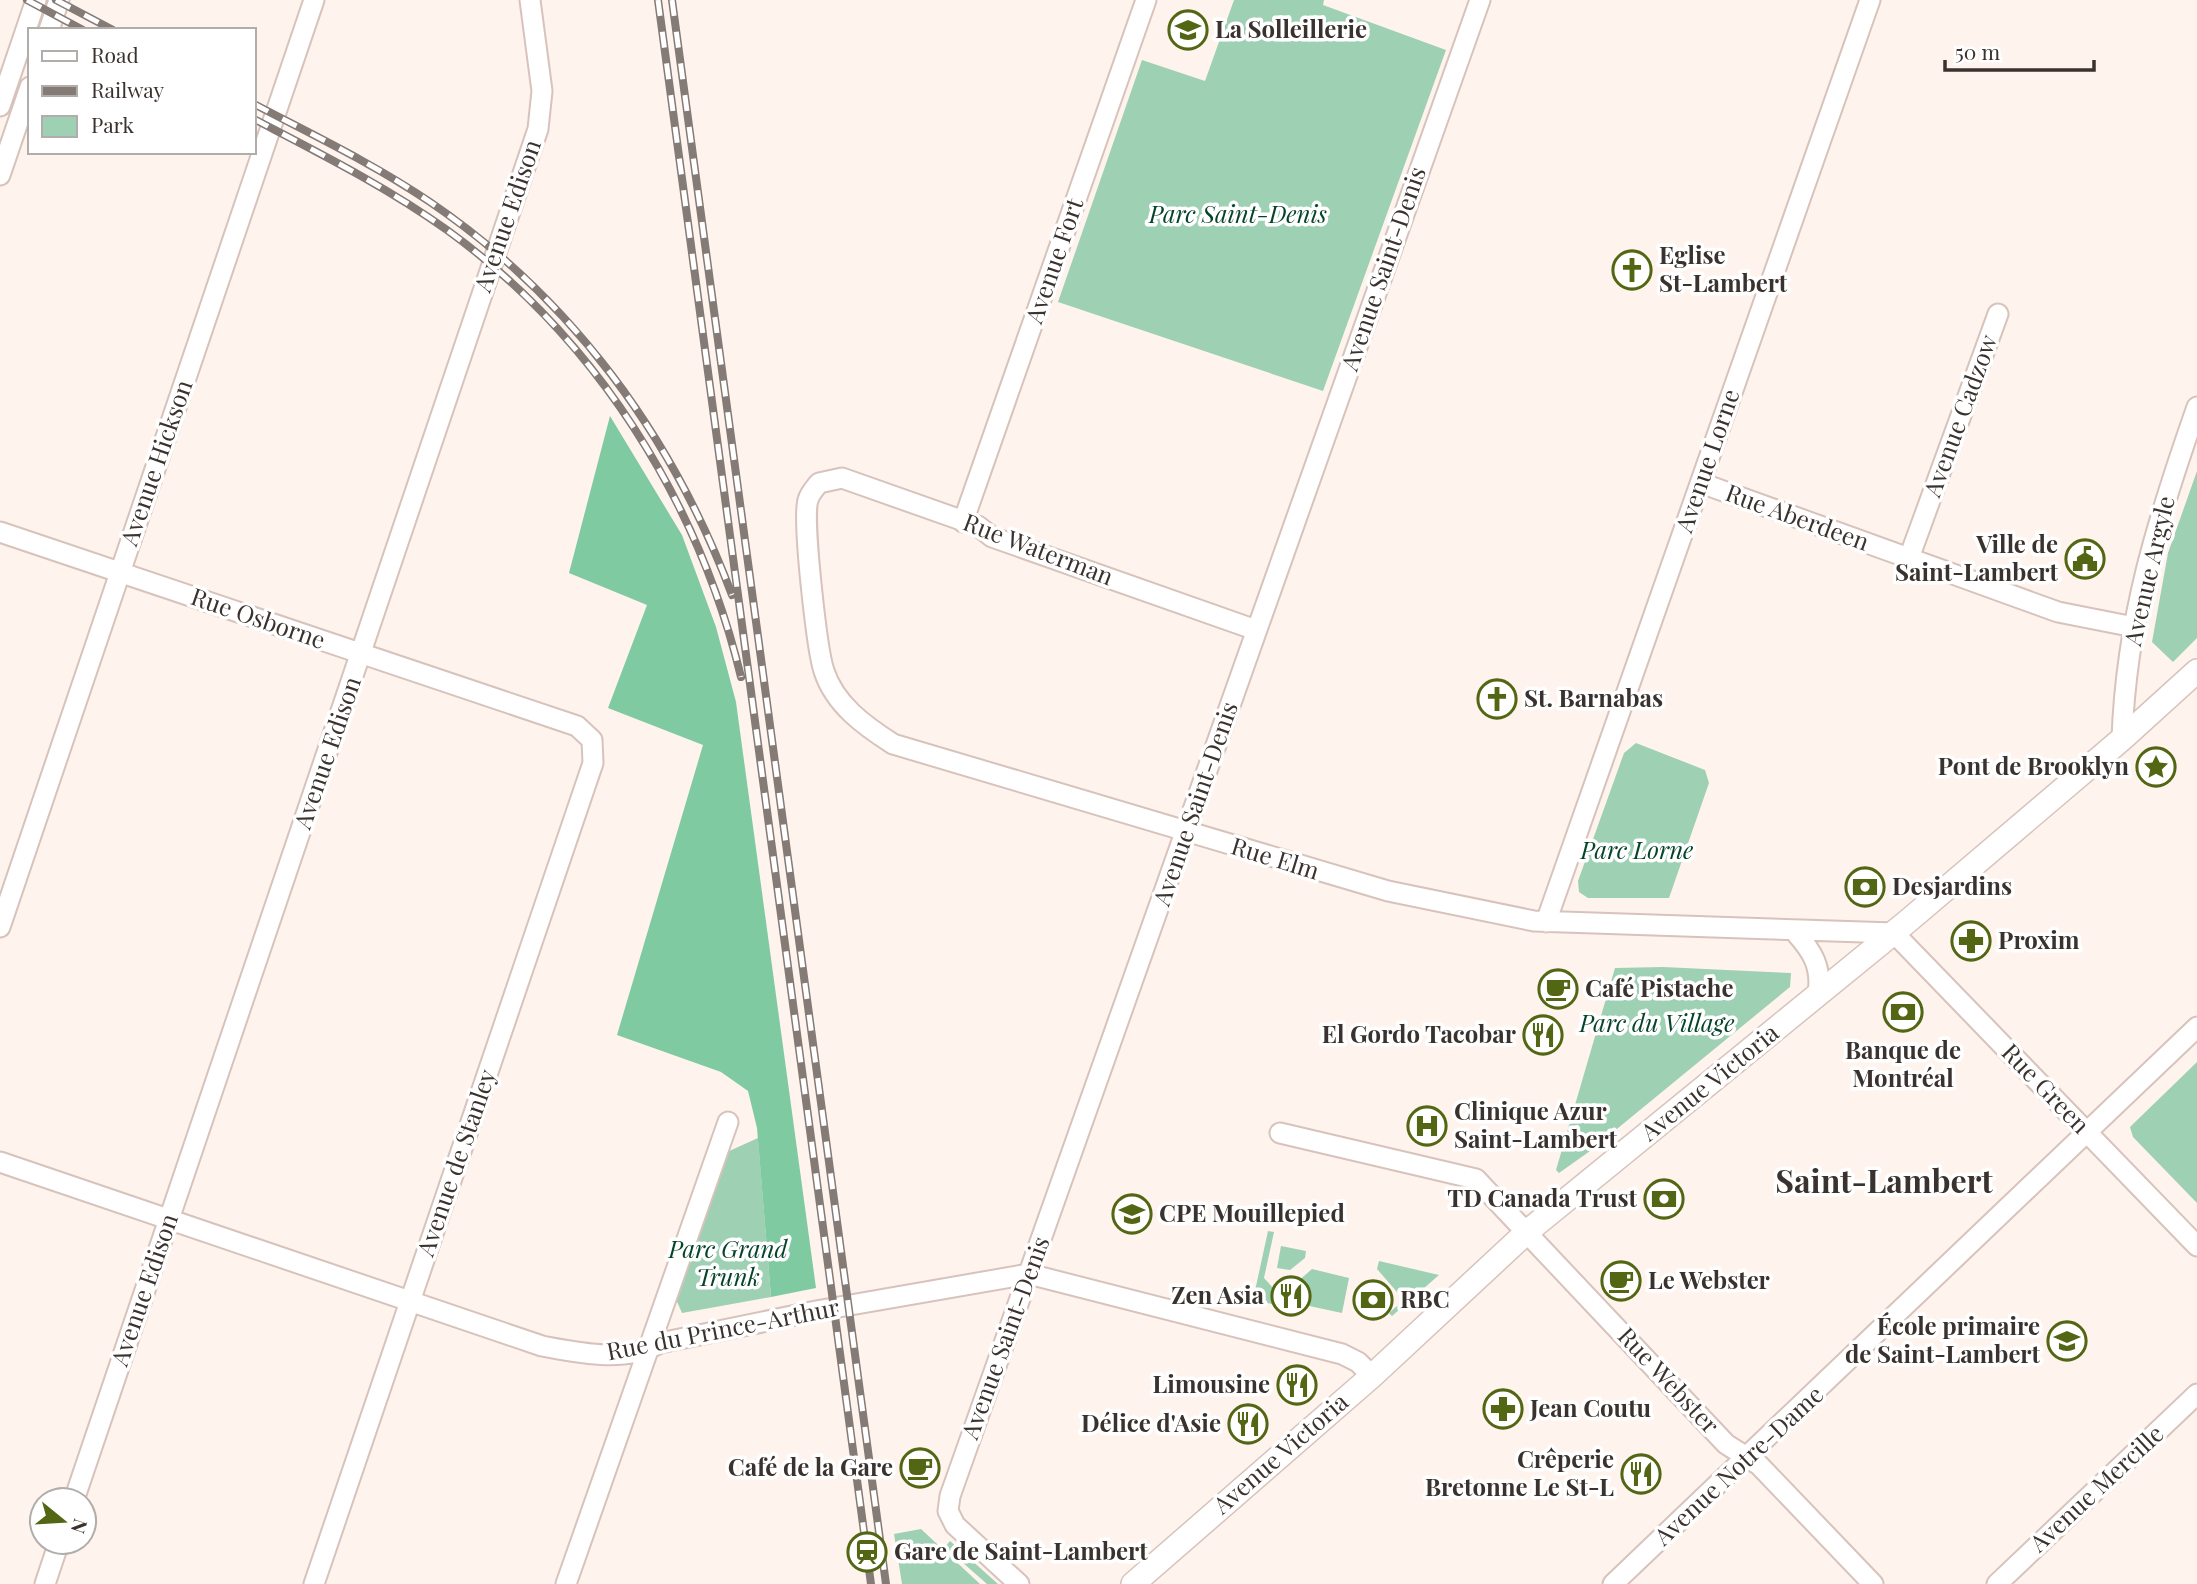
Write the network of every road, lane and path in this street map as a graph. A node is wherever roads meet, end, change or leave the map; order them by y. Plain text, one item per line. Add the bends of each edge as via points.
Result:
1 (36, 0) edge
2 (59, 0) edge
3 (314, 0) edge
4 (530, 0) edge
5 (1146, 0) edge
6 (1480, 0) edge
7 (1870, 0) edge
8 (50, 28) edge
9 (28, 93) edge
10 (0, 106) edge
11 (0, 175) edge
12 (1998, 314) dead end
13 (2197, 407) edge
14 (819, 482) joint
15 (1701, 483) junction
16 (963, 522) junction
17 (0, 532) edge
18 (1909, 558) junction
19 (120, 572) junction
20 (2134, 627) junction
21 (1256, 630) junction
22 (362, 654) junction
23 (2197, 671) edge
24 (2122, 739) junction
25 (592, 740) joint
26 (1186, 832) junction
27 (1546, 922) junction
28 (0, 927) edge
29 (1795, 932) junction
30 (1894, 933) junction
31 (1818, 995) junction
32 (2197, 1027) edge
33 (728, 1122) dead end
34 (1280, 1133) dead end
35 (2087, 1133) junction
36 (0, 1162) edge
37 (169, 1220) junction
38 (1528, 1231) junction
39 (2197, 1246) edge
40 (1029, 1274) junction
41 (411, 1302) junction
42 (648, 1350) junction
43 (1372, 1376) junction
44 (2197, 1394) edge
45 (1748, 1458) junction
46 (79, 1486) edge
47 (54, 1556) edge
48 (45, 1584) edge
49 (314, 1584) edge
50 (566, 1584) edge
51 (1019, 1584) edge
52 (1133, 1584) edge
53 (1613, 1584) edge
54 (1873, 1584) edge
55 (1997, 1584) edge

1 - 10 street
2 - 8 street
3 - 19 street, Avenue Hickson
4 - 22 street, Avenue Edison via 542,91 541,118
5 - 16 street, Avenue Fort
6 - 21 street, Avenue Saint-Denis
7 - 15 street, Avenue Lorne
9 - 11 street
12 - 18 street, Avenue Cadzow
13 - 20 street, Avenue Argyle via 2150,545
14 - 16 street, Rue Waterman via 842,478
14 - 26 street, Rue Elm via 807,501 806,522 815,615 824,672 845,707 893,744
15 - 18 street, Rue Aberdeen
15 - 27 street, Avenue Lorne
16 - 21 street, Rue Waterman via 992,537
17 - 19 street, Rue Osborne
18 - 20 street, Rue Aberdeen via 2063,613
19 - 22 street, Rue Osborne
19 - 28 street, Avenue Hickson
20 - 24 street, Avenue Argyle
21 - 26 street, Avenue Saint-Denis
22 - 25 street, Rue Osborne via 577,726
22 - 37 street, Avenue Edison
23 - 24 street, Avenue Victoria
24 - 30 street, Avenue Victoria
25 - 41 street, Avenue de Stanley via 593,763
26 - 27 street, Rue Elm via 1388,891
26 - 40 street, Avenue Saint-Denis
27 - 29 street, Rue Elm
29 - 30 street, Rue Elm
29 - 31 street via 1817,963 1821,978
30 - 31 street, Avenue Victoria
30 - 35 street, Rue Green
31 - 38 street, Avenue Victoria
32 - 35 street, Avenue Notre-Dame
33 - 42 street
34 - 38 street, Rue Webster via 1476,1179
35 - 39 street, Rue Green
35 - 45 street, Avenue Notre-Dame
36 - 37 street, Rue du Prince-Arthur
37 - 41 street, Rue du Prince-Arthur
37 - 46 street, Avenue Edison
38 - 43 street, Avenue Victoria
38 - 45 street, Rue Webster via 1726,1444
40 - 42 street, Rue du Prince-Arthur via 816,1311 660,1343
40 - 43 street, Rue du Prince-Arthur via 1342,1354
40 - 51 street, Avenue Saint-Denis via 948,1511 961,1532
41 - 42 street, Rue du Prince-Arthur via 542,1346 597,1356
41 - 49 street, Avenue de Stanley
42 - 50 street
43 - 52 street, Avenue Victoria
44 - 55 street, Avenue Mercille
45 - 53 street, Avenue Notre-Dame
45 - 54 street, Rue Webster
47 - 48 street

